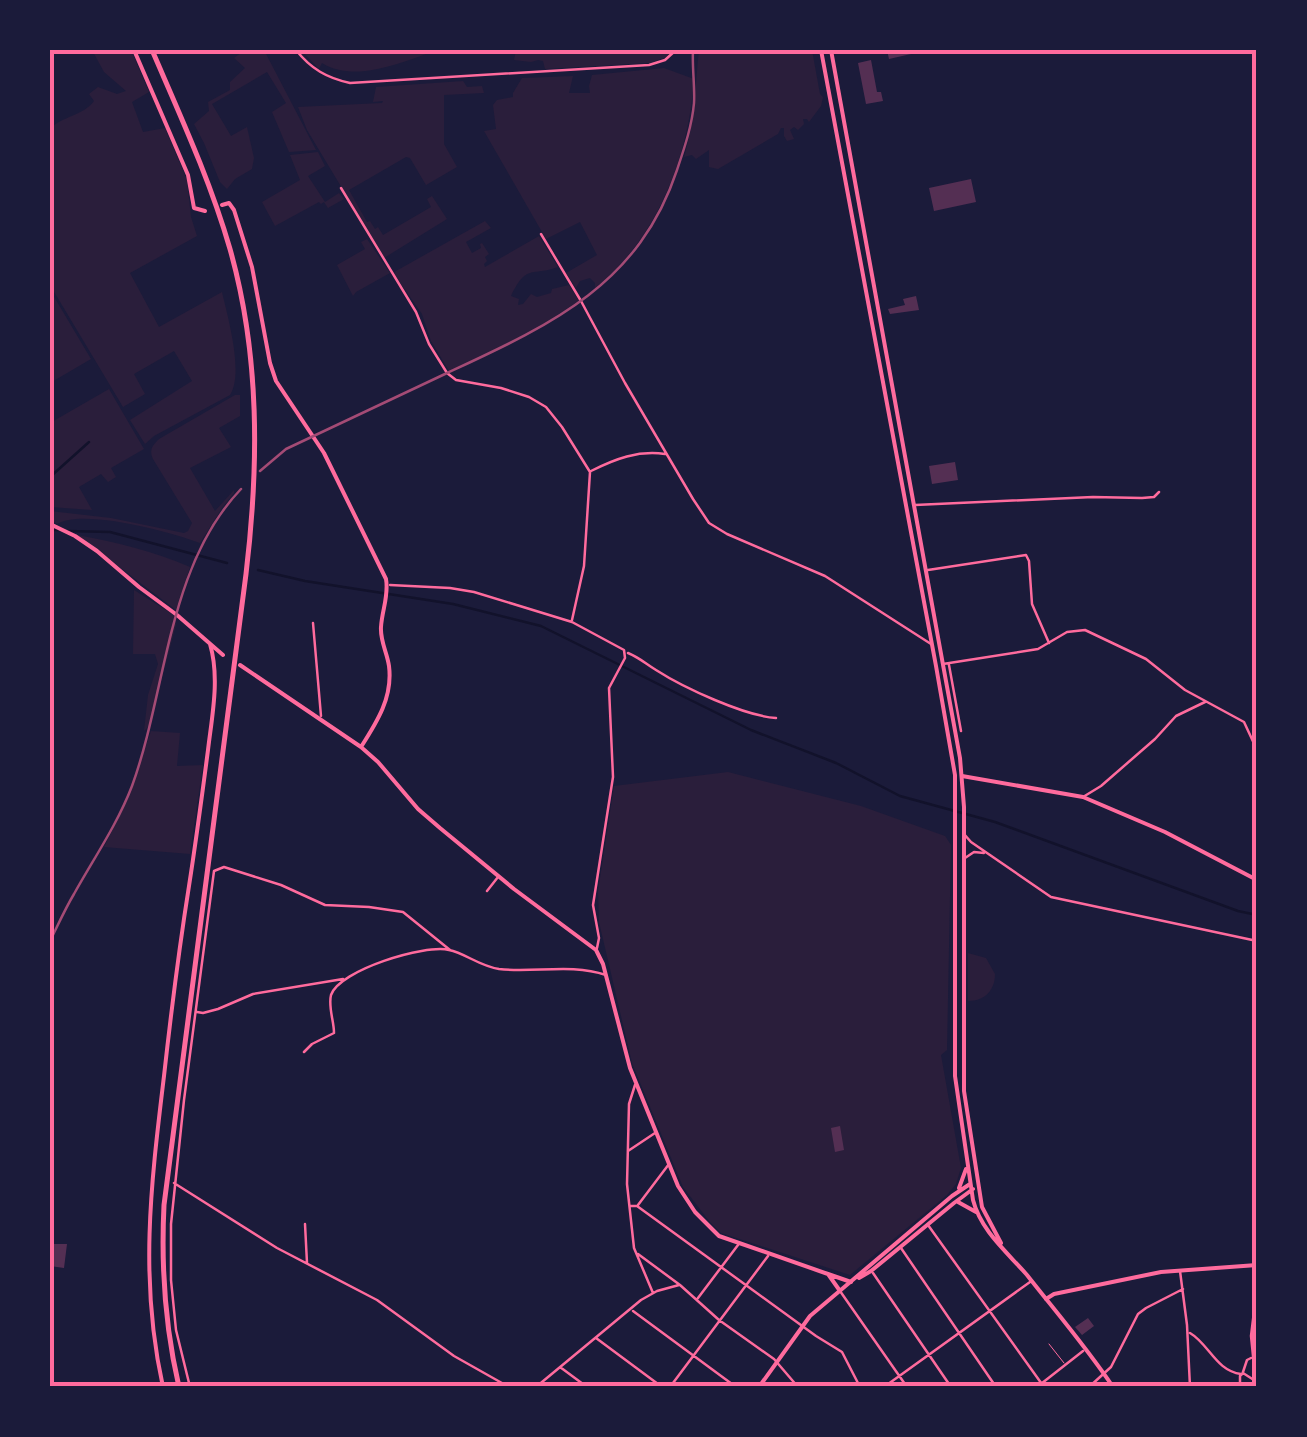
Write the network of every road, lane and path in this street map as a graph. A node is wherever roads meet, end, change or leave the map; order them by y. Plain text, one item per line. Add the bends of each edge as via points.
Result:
1 (134, 50) edge
2 (152, 50) edge
3 (296, 50) edge
4 (676, 50) edge
5 (821, 50) edge
6 (831, 51) edge
7 (341, 188) dead end
8 (222, 204) dead end
9 (205, 211) dead end
10 (541, 234) dead end
11 (666, 454) junction
12 (590, 472) junction
13 (1159, 492) dead end
14 (915, 505) junction
15 (52, 524) edge
16 (927, 570) junction
17 (387, 587) junction
18 (572, 622) junction
19 (314, 623) dead end
20 (1048, 643) junction
21 (210, 644) junction
22 (932, 645) junction
23 (223, 655) dead end
24 (625, 655) junction
25 (240, 664) dead end
26 (943, 665) junction
27 (1207, 702) junction
28 (321, 718) junction
29 (776, 718) dead end
30 (958, 731) junction
31 (948, 733) junction
32 (361, 747) junction
33 (1257, 750) edge
34 (962, 776) junction
35 (1084, 798) junction
36 (963, 830) junction
37 (990, 856) junction
38 (963, 860) junction
39 (498, 876) junction
40 (1257, 880) edge
41 (487, 890) dead end
42 (1257, 942) edge
43 (450, 950) junction
44 (596, 950) junction
45 (606, 975) junction
46 (344, 979) junction
47 (195, 1011) junction
48 (304, 1052) dead end
49 (636, 1084) junction
50 (643, 1101) junction
51 (629, 1104) junction
52 (656, 1132) junction
53 (628, 1151) junction
54 (669, 1164) junction
55 (967, 1164) junction
56 (174, 1183) junction
57 (974, 1186) junction
58 (956, 1192) junction
59 (954, 1203) junction
60 (631, 1206) junction
61 (638, 1206) junction
62 (977, 1213) junction
63 (305, 1224) dead end
64 (928, 1224) junction
65 (739, 1243) junction
66 (901, 1247) junction
67 (1004, 1247) junction
68 (635, 1252) junction
69 (769, 1254) junction
70 (307, 1264) junction
71 (1257, 1265) edge
72 (722, 1266) junction
73 (872, 1271) junction
74 (1180, 1271) junction
75 (828, 1274) junction
76 (853, 1281) junction
77 (1031, 1281) junction
78 (746, 1284) junction
79 (680, 1285) junction
80 (1257, 1287) edge
81 (1183, 1288) junction
82 (840, 1291) junction
83 (653, 1293) junction
84 (1046, 1299) junction
85 (697, 1300) junction
86 (630, 1309) junction
87 (990, 1312) junction
88 (720, 1320) junction
89 (802, 1325) junction
90 (1188, 1332) junction
91 (960, 1334) junction
92 (596, 1338) junction
93 (1048, 1344) dead end
94 (1086, 1349) junction
95 (930, 1355) junction
96 (693, 1356) junction
97 (1255, 1356) edge
98 (778, 1362) junction
99 (1066, 1365) junction
100 (560, 1367) junction
101 (1104, 1374) junction
102 (1242, 1374) junction
103 (899, 1376) junction
104 (1257, 1382) edge
105 (1041, 1386) edge
106 (164, 1387) edge
107 (179, 1387) edge
108 (190, 1387) edge
109 (510, 1387) edge
110 (536, 1387) edge
111 (587, 1387) edge
112 (662, 1387) edge
113 (670, 1387) edge
114 (736, 1387) edge
115 (759, 1387) edge
116 (798, 1387) edge
117 (860, 1387) edge
118 (884, 1387) edge
119 (907, 1387) edge
120 (952, 1387) edge
121 (996, 1387) edge
122 (1089, 1387) edge
123 (1113, 1387) edge
124 (1188, 1387) edge
125 (1240, 1387) edge

1 - 9 street via 188,176 194,208
2 - 107 main road via 229,247 248,339 256,444 246,574 164,1206 165,1291
3 - 4 street via 320,73 350,83 648,66
5 - 22 street
6 - 14 street
7 - 12 street via 447,373 546,407
8 - 17 street via 234,210 252,267 276,381 324,453
10 - 11 street
11 - 12 street via 627,456
11 - 22 street via 716,528 825,576
12 - 18 street via 584,566
13 - 14 street via 1142,498
14 - 16 street
15 - 21 street
16 - 20 street via 1025,554 1032,604
16 - 26 street
17 - 18 street via 462,590
17 - 32 street via 380,628 388,695
18 - 24 street
19 - 28 street
20 - 26 street
20 - 27 street via 1069,631 1087,631 1146,660
21 - 23 street
21 - 106 street via 213,708 150,1199 148,1288
22 - 26 street
24 - 29 street via 736,708
24 - 44 street via 609,688 613,777 593,905
25 - 28 street
26 - 30 street
26 - 31 street
27 - 33 street via 1244,722
27 - 35 street via 1176,716
28 - 32 street
30 - 31 street
30 - 34 street
31 - 55 street via 956,792 955,1076
32 - 39 street via 418,809
34 - 35 street
34 - 36 street
35 - 40 street
36 - 37 street
36 - 38 street
37 - 38 street via 976,851
37 - 42 street via 1051,897
38 - 57 street via 963,1084
39 - 41 street
39 - 44 street
43 - 45 street via 494,968
43 - 46 street via 391,958
43 - 47 street via 403,912 324,904 218,868
44 - 45 street
45 - 49 street
46 - 47 street
46 - 48 street via 330,998 334,1033
47 - 56 street
49 - 50 street
49 - 51 street
50 - 51 street
50 - 52 street
51 - 53 street
52 - 53 street
52 - 54 street
53 - 60 street
54 - 61 street
54 - 65 street via 707,1226
55 - 57 street
55 - 58 street
56 - 70 street
56 - 108 street via 171,1280
57 - 58 street
57 - 59 street
57 - 62 street
57 - 67 street
58 - 76 street
59 - 62 street
59 - 64 street
60 - 61 street
60 - 68 street
61 - 72 street
62 - 67 street
63 - 70 street
64 - 66 street
64 - 87 street
65 - 69 street
65 - 72 street
66 - 73 street
66 - 91 street
67 - 77 street
68 - 79 street
68 - 83 street
69 - 75 street
69 - 78 street
70 - 109 street via 377,1300
71 - 74 street
72 - 78 street
72 - 85 street
73 - 76 street
73 - 95 street
74 - 81 street
74 - 84 street
75 - 76 street
75 - 82 street
76 - 82 street
77 - 84 street
77 - 87 street
78 - 88 street
78 - 89 street
79 - 83 street
79 - 85 street
80 - 97 street
81 - 90 street
81 - 101 street via 1138,1314
82 - 89 street
82 - 103 street
83 - 86 street
84 - 94 street
85 - 88 street
86 - 92 street
86 - 96 street
87 - 91 street
87 - 105 street
88 - 96 street
88 - 98 street
89 - 98 street
89 - 117 street via 842,1352
90 - 102 street via 1224,1368
90 - 124 street
91 - 95 street
91 - 121 street
92 - 100 street
92 - 112 street
93 - 99 lane
94 - 99 street
94 - 101 street
95 - 103 street
95 - 120 street
96 - 113 street
96 - 114 street
97 - 102 street
98 - 115 street
98 - 116 street
99 - 105 street
100 - 110 street
100 - 111 street
101 - 122 street
101 - 123 street
102 - 104 street
102 - 125 street
103 - 118 street
103 - 119 street

